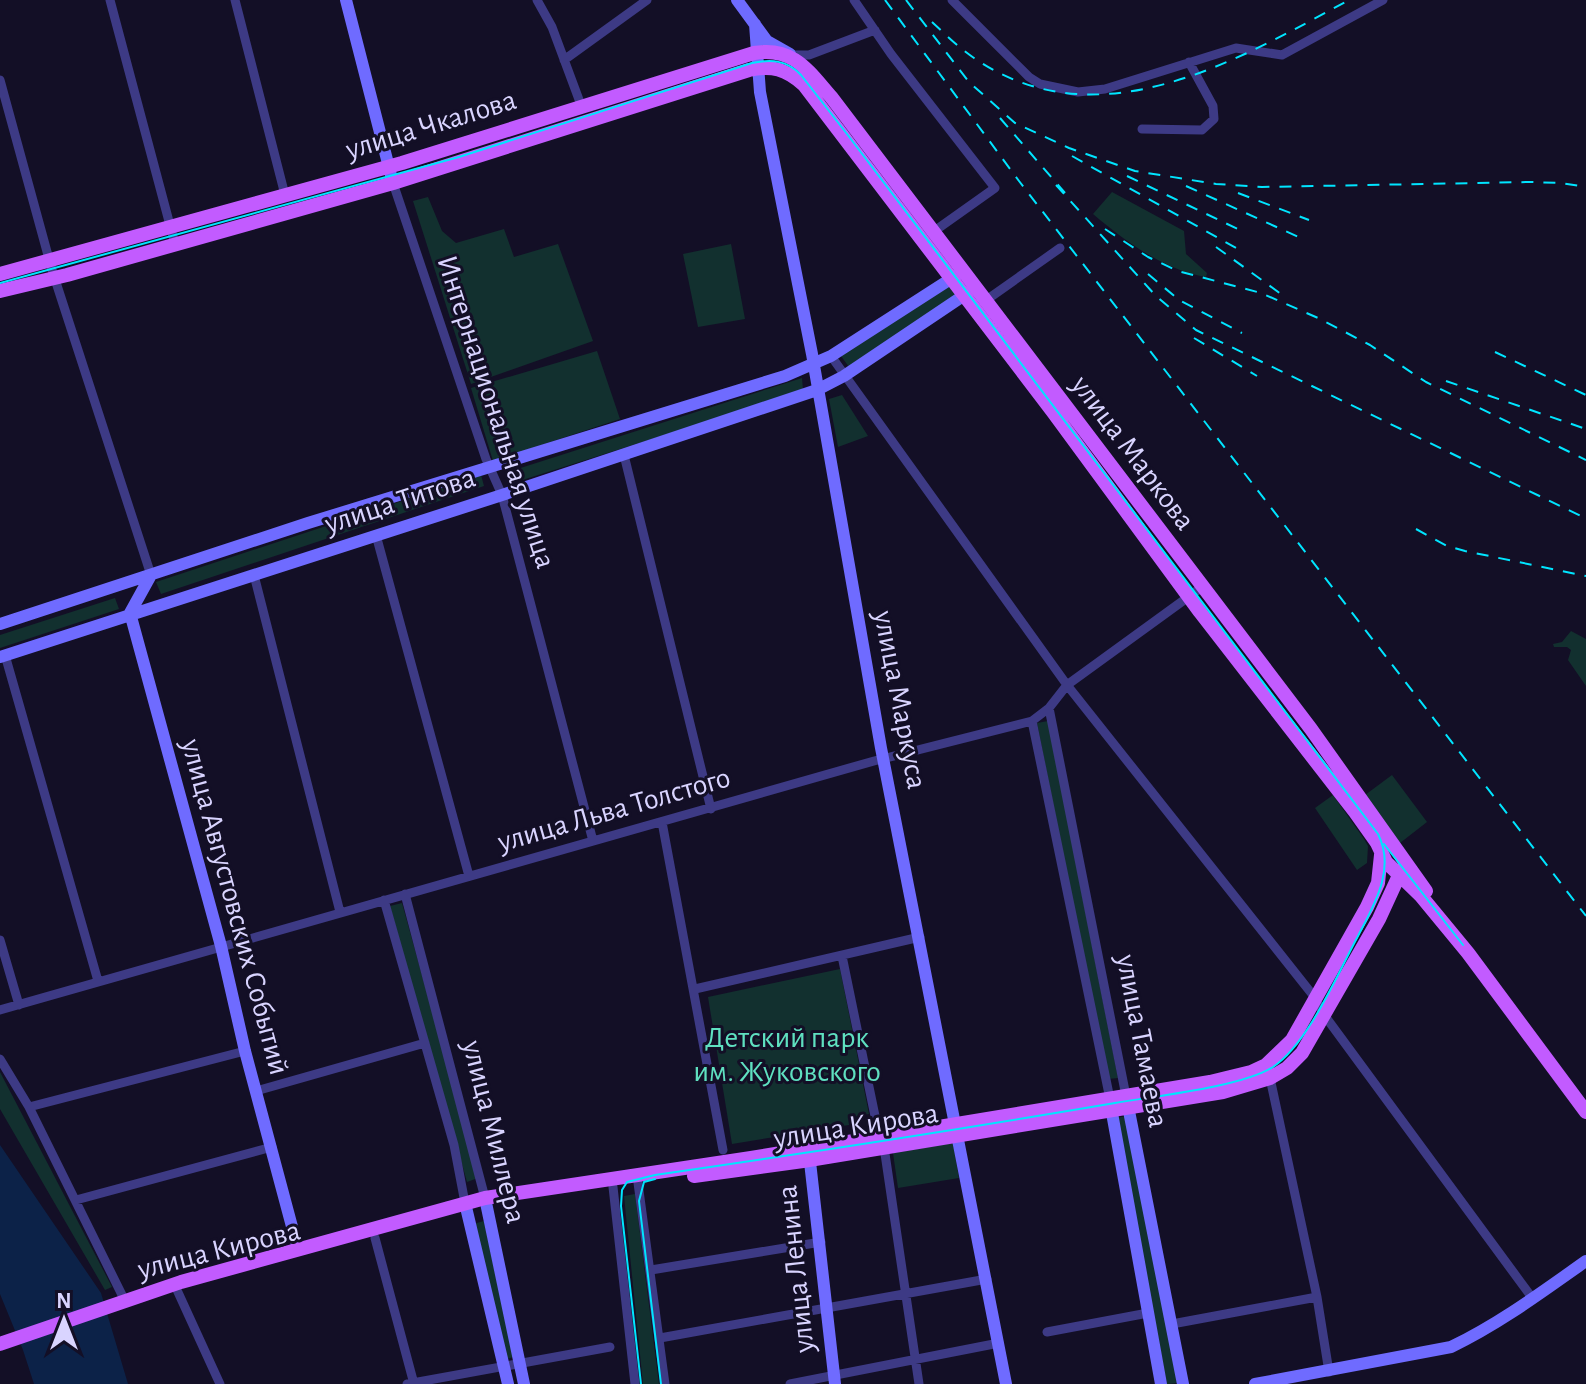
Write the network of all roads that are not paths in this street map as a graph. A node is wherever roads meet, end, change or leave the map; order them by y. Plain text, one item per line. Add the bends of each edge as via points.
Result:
1 (110, 0) edge
2 (235, 0) edge
3 (346, 0) edge
4 (537, 0) edge
5 (647, 0) edge
6 (737, 0) edge
7 (854, 0) edge
8 (952, 0) edge
9 (1383, 0) edge
10 (755, 24) junction
11 (875, 30) junction
12 (759, 52) junction
13 (791, 55) junction
14 (564, 60) junction
15 (1189, 62) junction
16 (760, 68) junction
17 (0, 80) edge
18 (581, 105) junction
19 (1142, 129) dead end
20 (389, 166) junction
21 (393, 183) junction
22 (285, 195) junction
23 (170, 228) junction
24 (933, 232) junction
25 (175, 244) junction
26 (1060, 248) dead end
27 (50, 262) junction
28 (0, 274) edge
29 (957, 275) junction
30 (55, 278) junction
31 (0, 291) edge
32 (970, 292) junction
33 (985, 301) junction
34 (831, 356) junction
35 (814, 366) junction
36 (844, 376) junction
37 (817, 390) junction
38 (624, 455) junction
39 (490, 467) junction
40 (502, 495) junction
41 (376, 535) junction
42 (151, 575) junction
43 (254, 575) junction
44 (1202, 587) junction
45 (1189, 597) junction
46 (130, 613) junction
47 (0, 624) edge
48 (2, 656) edge
49 (1067, 685) junction
50 (1049, 708) junction
51 (1032, 721) junction
52 (884, 759) junction
53 (711, 809) junction
54 (662, 822) junction
55 (593, 841) junction
56 (1381, 853) junction
57 (1402, 858) junction
58 (1400, 875) junction
59 (469, 876) junction
60 (405, 894) junction
61 (1421, 896) junction
62 (1389, 899) junction
63 (384, 900) junction
64 (340, 912) junction
65 (920, 937) junction
66 (0, 940) edge
67 (221, 946) junction
68 (1468, 953) junction
69 (842, 956) junction
70 (98, 981) junction
71 (695, 989) junction
72 (1316, 1000) junction
73 (19, 1005) junction
74 (0, 1010) edge
75 (1325, 1016) junction
76 (425, 1043) junction
77 (245, 1051) junction
78 (0, 1059) edge
79 (1270, 1078) junction
80 (256, 1091) junction
81 (1128, 1102) junction
82 (1111, 1105) junction
83 (29, 1107) junction
84 (1586, 1112) edge
85 (875, 1116) dead end
86 (957, 1130) junction
87 (272, 1147) junction
88 (884, 1147) junction
89 (723, 1150) dead end
90 (809, 1154) junction
91 (638, 1183) junction
92 (613, 1187) junction
93 (76, 1200) junction
94 (486, 1202) junction
95 (466, 1208) junction
96 (375, 1238) junction
97 (821, 1242) junction
98 (299, 1253) junction
99 (1586, 1261) edge
100 (651, 1270) junction
101 (987, 1279) junction
102 (177, 1290) junction
103 (905, 1295) junction
104 (1317, 1297) junction
105 (1533, 1299) junction
106 (122, 1300) junction
107 (828, 1308) junction
108 (1148, 1313) junction
109 (1172, 1324) junction
110 (1047, 1332) dead end
111 (660, 1338) junction
112 (999, 1343) junction
113 (0, 1344) edge
114 (610, 1347) dead end
115 (915, 1359) junction
116 (519, 1362) junction
117 (504, 1365) junction
118 (1329, 1372) junction
119 (835, 1380) edge
120 (1302, 1380) edge
121 (412, 1383) edge
122 (220, 1384) edge
123 (508, 1384) edge
124 (524, 1384) edge
125 (635, 1384) edge
126 (665, 1384) edge
127 (790, 1384) edge
128 (919, 1384) edge
129 (1006, 1384) edge
130 (1161, 1384) edge
131 (1183, 1384) edge
132 (1255, 1384) edge

1 - 23 street
2 - 22 street
3 - 20 street, Интернациональная улица
4 - 14 street
5 - 14 street
6 - 10 street, улица Маркова
7 - 11 street
8 - 15 street via 1029,77 1061,90 1105,89
9 - 15 street via 1282,55 1236,48
10 - 12 street, улица Маркуса
10 - 13 street, улица Маркова via 767,41
11 - 13 street, улица Чкалова via 809,55
11 - 24 street via 995,188
12 - 13 main road, улица Чкалова
12 - 16 street, улица Маркуса
12 - 18 main road, улица Чкалова
13 - 24 main road, улица Маркова via 832,98
14 - 18 street
15 - 19 street via 1213,106 1214,119 1202,130
16 - 21 main road, улица Чкалова
16 - 29 main road, улица Маркова via 788,71 804,85
16 - 35 street, улица Маркуса via 760,92
17 - 27 street
18 - 20 main road, улица Чкалова
20 - 21 street, Интернациональная улица
20 - 22 main road, улица Чкалова
21 - 25 main road, улица Чкалова
21 - 39 street, Интернациональная улица
22 - 23 main road, улица Чкалова
23 - 25 street
23 - 27 main road, улица Чкалова
24 - 29 main road, улица Маркова
25 - 30 main road, улица Чкалова
26 - 33 street
27 - 28 main road, улица Чкалова
27 - 30 street
29 - 32 main road, улица Маркова
29 - 34 street, улица Титова
30 - 31 main road, улица Чкалова
30 - 42 street
32 - 33 main road, улица Маркова
32 - 36 street, улица Титова
32 - 45 main road, улица Маркова
33 - 44 main road, улица Маркова
34 - 35 street, улица Титова
34 - 36 street
35 - 37 street, улица Маркуса
35 - 39 street, улица Титова
36 - 37 street, улица Титова
36 - 49 street
37 - 38 street, улица Титова
37 - 52 street, улица Маркуса
38 - 40 street, улица Титова
38 - 53 street
39 - 40 street, Интернациональная улица
39 - 42 street, улица Титова
40 - 41 street, улица Титова
40 - 55 street, Интернациональная улица
41 - 43 street, улица Титова
41 - 59 street
42 - 46 street
42 - 47 street, улица Титова
43 - 46 street, улица Титова
43 - 64 street
44 - 45 street, улица Льва Толстого
44 - 57 main road, улица Маркова
45 - 49 street, улица Льва Толстого
45 - 56 main road, улица Маркова
46 - 48 street, улица Титова
46 - 67 street, улица Августовских Событий
48 - 70 street
49 - 50 street, улица Льва Толстого
49 - 72 street
50 - 51 street, улица Льва Толстого
50 - 81 street, улица Тамаева
51 - 52 street, улица Льва Толстого
51 - 82 street, улица Тамаева
52 - 53 street, улица Льва Толстого
52 - 65 street, улица Маркуса
53 - 54 street, улица Льва Толстого
54 - 55 street, улица Льва Толстого
54 - 71 street
55 - 59 street, улица Льва Толстого
56 - 58 main road, улица Маркова
56 - 72 main road, улица Кирова via 1373,895
57 - 58 main road, улица Кирова
57 - 68 main road, улица Маркова
58 - 61 main road, улица Маркова
58 - 62 main road, улица Кирова
59 - 60 street, улица Льва Толстого
60 - 63 street, улица Льва Толстого
60 - 94 street, улица Миллера
61 - 62 main road via 1409,890
61 - 68 main road, улица Маркова
62 - 75 main road, улица Кирова
63 - 64 street, улица Льва Толстого
63 - 76 street, улица Миллера
64 - 67 street, улица Льва Толстого
65 - 69 street
65 - 86 street, улица Маркуса
66 - 73 street
67 - 70 street, улица Льва Толстого
67 - 77 street, улица Августовских Событий
68 - 84 main road, улица Маркова
69 - 71 street
69 - 85 street
70 - 73 street, улица Льва Толстого
71 - 89 street
72 - 75 street
72 - 81 main road, улица Кирова via 1292,1040 1266,1065
73 - 74 street, улица Льва Толстого
75 - 79 main road, улица Кирова via 1302,1053
75 - 105 street
76 - 80 street
76 - 95 street, улица Миллера
77 - 80 street, улица Августовских Событий
77 - 83 street
78 - 83 street
79 - 81 main road, улица Кирова via 1223,1092
79 - 104 street
80 - 87 street, улица Августовских Событий
81 - 82 main road, улица Кирова
81 - 109 street, улица Тамаева
82 - 86 main road, улица Кирова
82 - 108 street, улица Тамаева
83 - 93 street
86 - 88 main road, улица Кирова
86 - 90 main road, улица Кирова
86 - 101 street, улица Маркуса
87 - 93 street
87 - 98 street, улица Августовских Событий
88 - 90 main road, улица Кирова
88 - 103 street
90 - 91 main road, улица Кирова
90 - 94 main road, улица Кирова
90 - 97 street, улица Ленина
91 - 92 main road, улица Кирова
91 - 100 street
92 - 94 main road, улица Кирова
92 - 125 street
93 - 106 street
94 - 95 main road, улица Кирова
94 - 116 street, улица Миллера
95 - 96 main road, улица Кирова
95 - 98 main road, улица Кирова
95 - 117 street, улица Миллера
96 - 98 main road, улица Кирова
96 - 121 street
97 - 100 street
97 - 107 street, улица Ленина
98 - 102 main road, улица Кирова
98 - 106 main road, улица Кирова
99 - 105 street
100 - 111 street
101 - 103 street
101 - 112 street, улица Маркуса
102 - 106 main road, улица Кирова
102 - 122 street
103 - 107 street
103 - 115 street
104 - 109 street
104 - 118 street
105 - 118 street via 1451,1347
106 - 113 main road
107 - 111 street
107 - 119 street, улица Ленина
108 - 110 street
108 - 130 street, улица Тамаева
109 - 131 street, улица Тамаева
111 - 126 street
112 - 115 street
112 - 129 street, улица Маркуса
114 - 116 street
115 - 119 street
115 - 128 street
116 - 117 street
116 - 124 street, улица Миллера
117 - 121 street
117 - 123 street, улица Миллера
118 - 120 street
119 - 127 street
120 - 132 street

